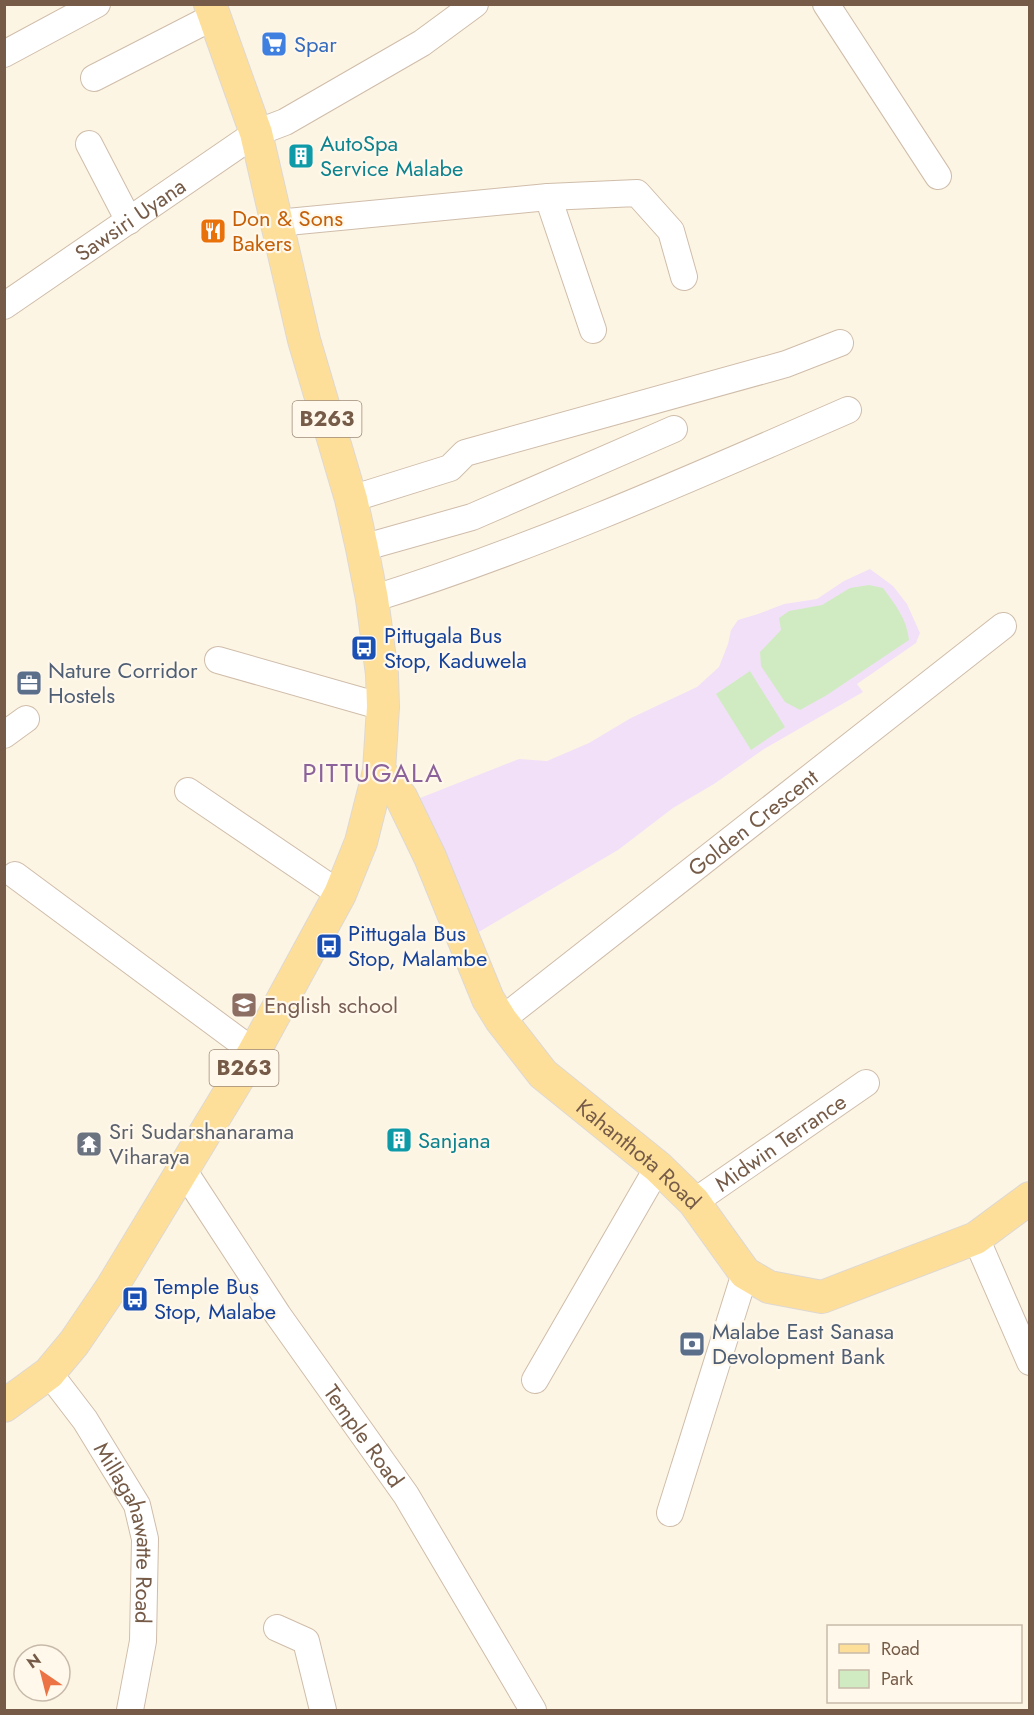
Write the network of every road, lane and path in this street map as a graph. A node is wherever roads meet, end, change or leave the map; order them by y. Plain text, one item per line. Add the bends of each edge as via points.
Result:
1 (97, 4) edge
2 (476, 4) edge
3 (826, 4) edge
4 (212, 10) edge
5 (4, 54) edge
6 (94, 78) dead end
7 (256, 134) junction
8 (90, 144) dead end
9 (938, 176) dead end
10 (548, 197) junction
11 (129, 221) junction
12 (277, 223) junction
13 (684, 278) dead end
14 (4, 306) edge
15 (593, 330) dead end
16 (840, 343) dead end
17 (848, 410) dead end
18 (674, 429) dead end
19 (351, 499) junction
20 (362, 548) junction
21 (372, 599) junction
22 (1003, 626) dead end
23 (218, 660) dead end
24 (383, 707) junction
25 (26, 719) dead end
26 (4, 735) edge
27 (379, 771) junction
28 (188, 791) dead end
29 (15, 875) dead end
30 (340, 894) junction
31 (501, 1020) junction
32 (254, 1052) junction
33 (866, 1083) dead end
34 (658, 1167) junction
35 (182, 1168) junction
36 (1029, 1198) edge
37 (694, 1202) junction
38 (976, 1238) junction
39 (745, 1273) junction
40 (1029, 1362) edge
41 (49, 1372) junction
42 (535, 1380) dead end
43 (4, 1406) edge
44 (670, 1513) dead end
45 (277, 1628) dead end
46 (130, 1710) edge
47 (323, 1710) edge
48 (532, 1710) edge

1 - 5 street
2 - 7 street, Sawsiri Uyana via 422,43 285,122
3 - 9 street
4 - 6 street
4 - 7 main road, B263
7 - 11 street, Sawsiri Uyana
7 - 12 main road, B263
8 - 11 street
10 - 12 street
10 - 13 street via 637,193 671,231
10 - 15 street
11 - 14 street, Sawsiri Uyana
12 - 19 main road, B263 via 303,340
16 - 19 street via 786,364 465,453 450,468
17 - 21 street via 660,492 452,574
18 - 20 street via 472,517
19 - 20 main road, B263
20 - 21 main road, B263
21 - 24 main road, B263
22 - 31 street, Golden Crescent
23 - 24 street
24 - 27 main road, B263
25 - 26 street
27 - 30 main road, B263 via 361,842
27 - 31 main road, Kahanthota Road via 401,796 488,999
28 - 30 street
29 - 32 street
30 - 32 main road, B263
31 - 34 main road, Kahanthota Road via 543,1074
32 - 35 main road, B263
33 - 37 street, Midwin Terrance
34 - 37 main road, Kahanthota Road
34 - 42 street
35 - 41 main road, B263 via 112,1287
35 - 48 street, Temple Road via 278,1315 406,1495
36 - 38 main road, Kahanthota Road
37 - 39 main road, Kahanthota Road
38 - 39 main road, Kahanthota Road via 822,1297 769,1287
38 - 40 street
39 - 44 street
41 - 43 main road, B263
41 - 46 street, Millagahawatte Road via 85,1420 137,1505 146,1539 143,1641
45 - 47 street via 306,1641

